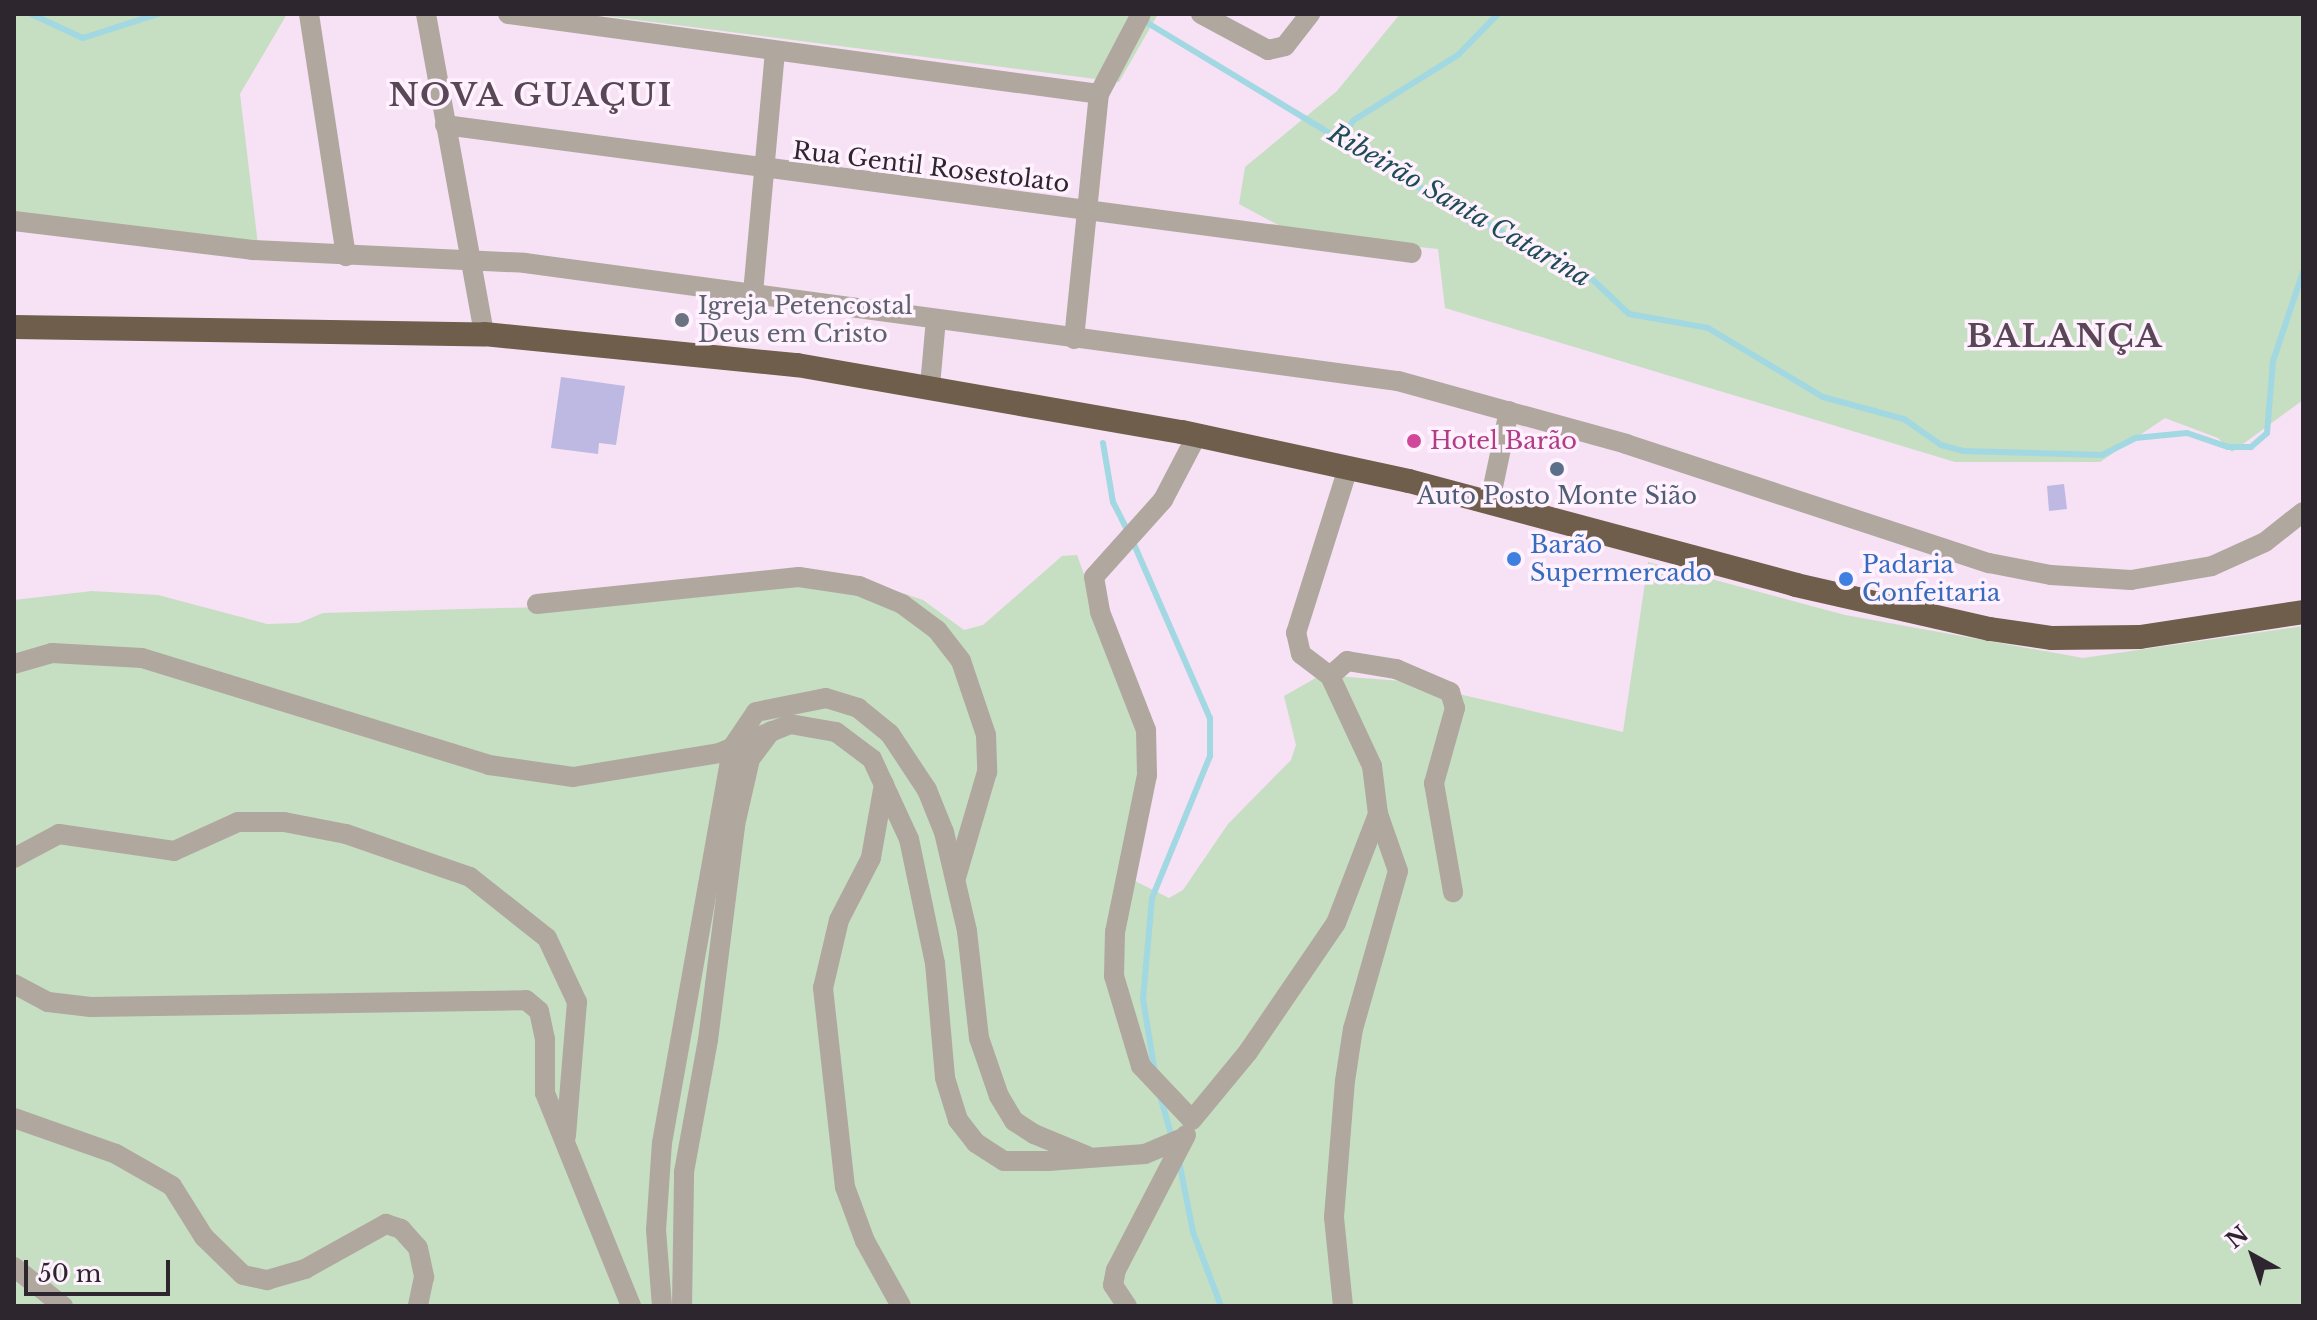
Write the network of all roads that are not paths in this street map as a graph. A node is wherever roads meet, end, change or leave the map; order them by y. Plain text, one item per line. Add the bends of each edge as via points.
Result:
1 (309, 14) edge
2 (426, 14) edge
3 (508, 14) edge
4 (1201, 14) edge
5 (1310, 14) edge
6 (1137, 22) edge
7 (775, 52) junction
8 (1099, 94) junction
9 (445, 125) junction
10 (760, 171) junction
11 (1085, 213) junction
12 (14, 221) edge
13 (1412, 253) dead end
14 (346, 256) junction
15 (470, 259) junction
16 (753, 293) junction
17 (936, 319) junction
18 (14, 327) edge
19 (484, 334) junction
20 (1074, 339) junction
21 (930, 386) junction
22 (1509, 411) junction
23 (1197, 435) junction
24 (1348, 468) junction
25 (1490, 501) junction
26 (2303, 512) edge
27 (537, 604) dead end
28 (2303, 612) edge
29 (14, 664) edge
30 (1330, 676) junction
31 (772, 730) junction
32 (733, 746) junction
33 (884, 783) junction
34 (1378, 814) junction
35 (14, 858) edge
36 (956, 877) junction
37 (1453, 892) dead end
38 (14, 984) edge
39 (14, 1118) edge
40 (1188, 1128) junction
41 (565, 1141) junction
42 (1091, 1157) junction
43 (14, 1267) edge
44 (63, 1306) edge
45 (418, 1306) edge
46 (631, 1306) edge
47 (662, 1306) edge
48 (682, 1306) edge
49 (901, 1306) edge
50 (1127, 1306) edge
51 (1343, 1306) edge

1 - 14 street
2 - 9 street
3 - 7 street
4 - 5 street via 1258,48 1275,50 1294,38
6 - 8 street
7 - 8 street
7 - 10 street
8 - 11 street
9 - 10 street, Rua Gentil Rosestolato
9 - 15 street
10 - 11 street, Rua Gentil Rosestolato
10 - 16 street
11 - 13 street, Rua Gentil Rosestolato
11 - 20 street
12 - 14 street
14 - 15 street
15 - 16 street
15 - 19 street
16 - 17 street
17 - 20 street
17 - 21 street
18 - 19 highway
19 - 21 highway via 797,365
20 - 22 street via 1398,381
21 - 23 highway
22 - 25 street
22 - 26 street via 1989,563 2051,575 2131,580 2212,566 2265,542
23 - 24 highway
23 - 40 street via 1163,500 1094,577 1100,612 1146,730 1147,775 1115,932 1114,976 1141,1066
24 - 25 highway
24 - 30 street via 1296,633 1301,654
25 - 28 highway via 1811,589 2052,638 2140,637
27 - 36 street via 799,577 859,586 902,604 937,630 961,661 986,735 987,772
29 - 32 street via 52,653 142,658 489,765 573,777
30 - 34 street via 1368,754
30 - 37 street via 1347,661 1396,669 1450,692 1455,708 1434,783
31 - 32 street
31 - 33 street via 812,723 836,732 872,759
31 - 48 street via 750,759 735,825 708,1040 684,1172
32 - 36 street via 756,712 826,698 858,708 890,734 927,790
32 - 47 street via 662,1143 656,1230
33 - 42 street via 909,839 926,906 935,1022 958,1120 976,1143 1004,1161
33 - 49 street via 871,858 839,920 823,988 845,1187 865,1241
34 - 40 street via 1336,923 1248,1052
34 - 51 street via 1398,871 1345,1081 1334,1217
35 - 41 street via 59,834 174,851 238,822 284,822 346,834 470,877 547,938 577,1002
36 - 42 street via 979,1038 999,1096 1014,1121
38 - 41 street via 48,1002 91,1007 526,1000 539,1011 545,1093
39 - 45 street via 116,1154 172,1186 204,1237 243,1275 267,1280 305,1269 386,1224 401,1229 418,1248 424,1277
40 - 42 street via 1145,1154
40 - 50 street via 1116,1270 1113,1285
41 - 46 street
43 - 44 street

